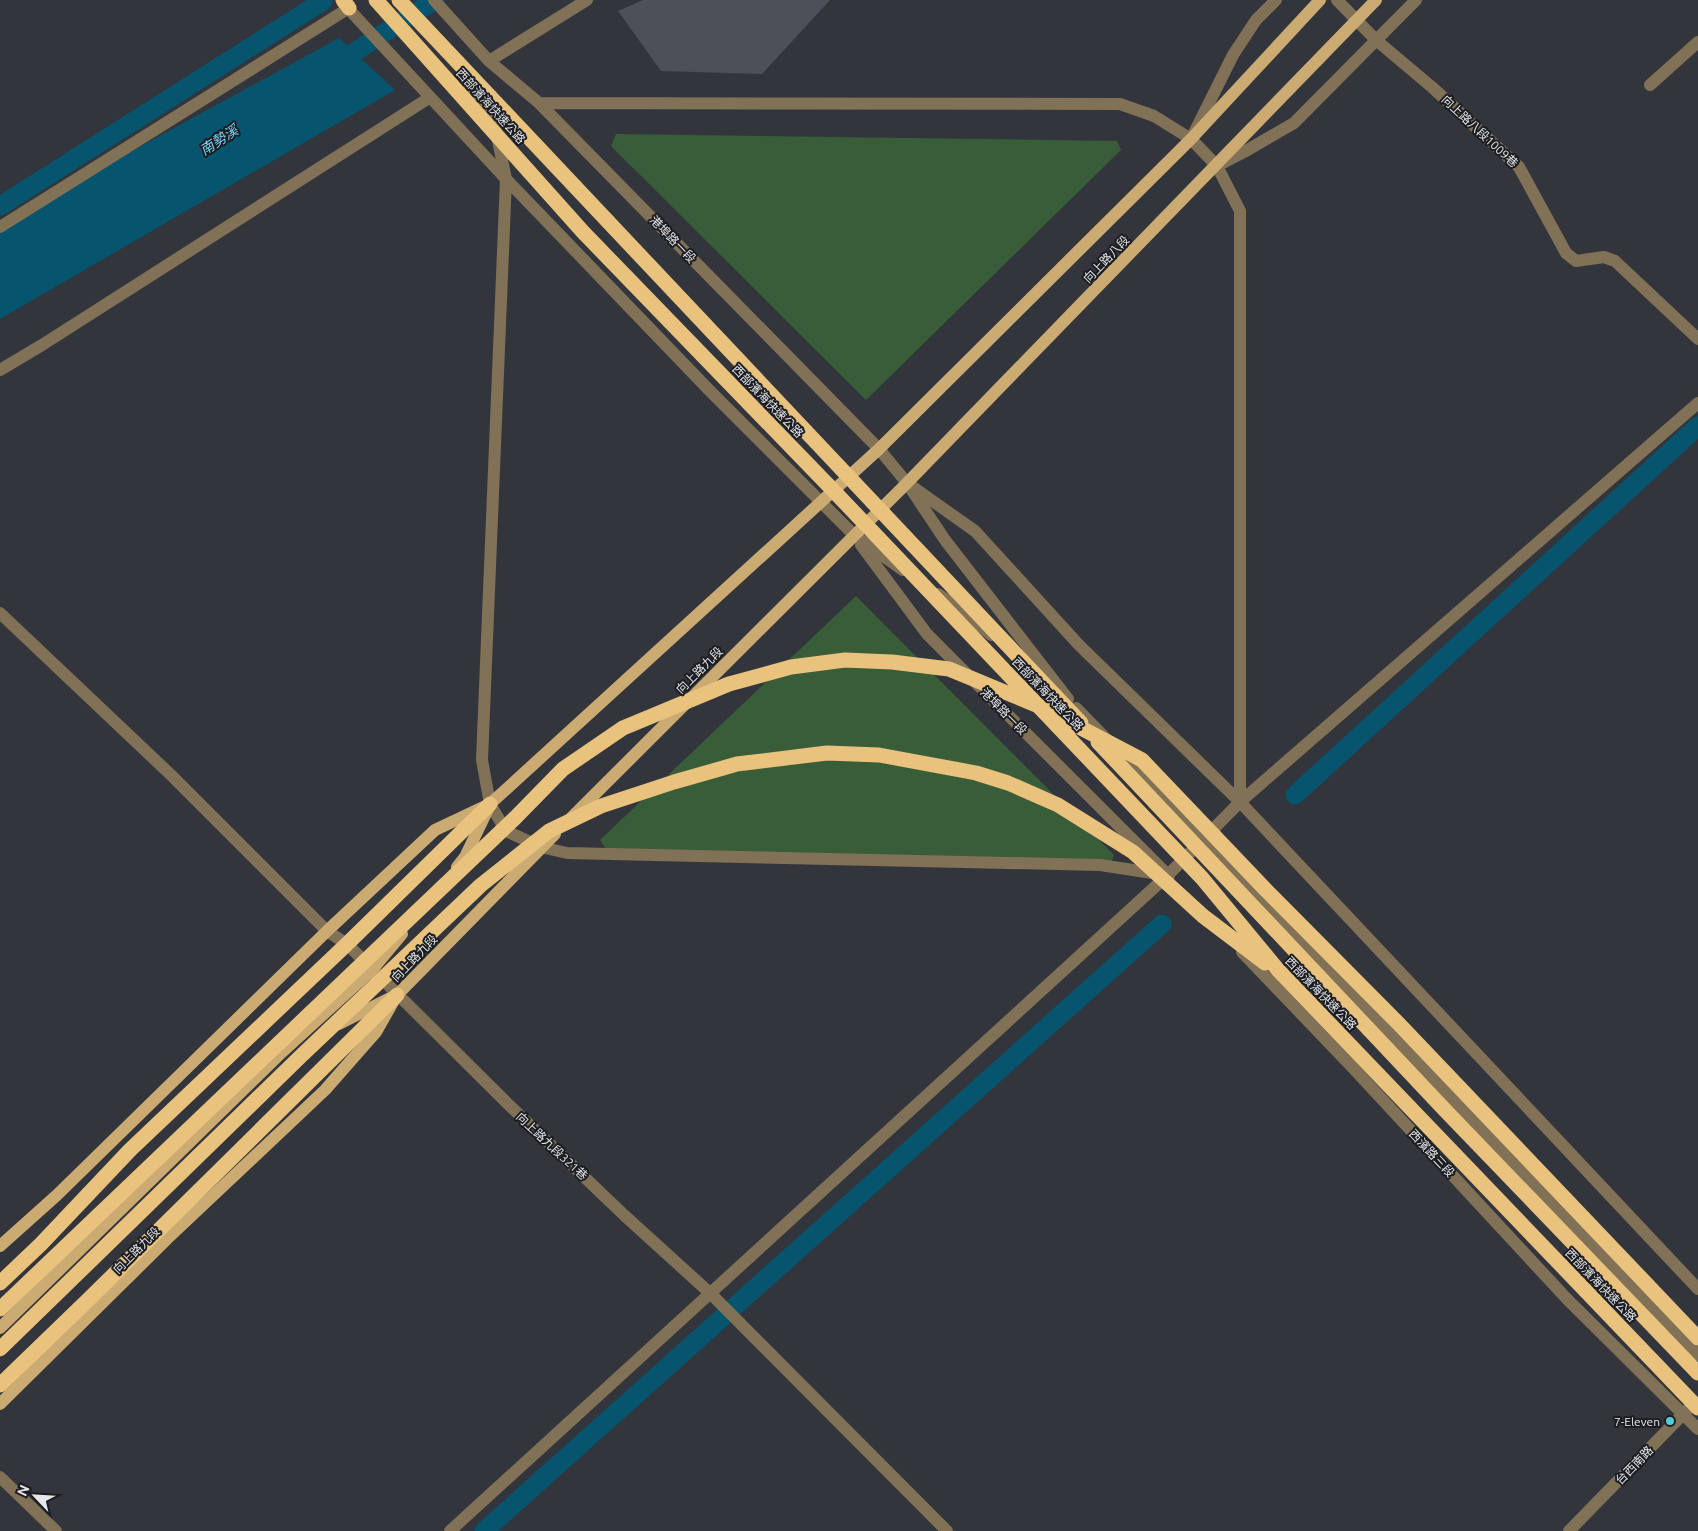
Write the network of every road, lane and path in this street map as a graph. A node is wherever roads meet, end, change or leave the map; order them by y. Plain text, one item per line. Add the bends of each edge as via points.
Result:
1 (376, 0) edge
2 (399, 0) edge
3 (407, 0) edge
4 (434, 0) edge
5 (587, 0) edge
6 (1276, 0) edge
7 (1320, 0) edge
8 (1337, 0) edge
9 (1376, 0) edge
10 (1416, 0) edge
11 (344, 3) edge
12 (1357, 20) junction
13 (1376, 40) junction
14 (1698, 42) edge
15 (489, 60) junction
16 (1650, 85) dead end
17 (430, 98) junction
18 (539, 102) junction
19 (1191, 139) junction
20 (1217, 166) junction
21 (506, 179) junction
22 (0, 227) edge
23 (1698, 339) edge
24 (0, 370) edge
25 (1698, 403) edge
26 (879, 449) junction
27 (906, 483) junction
28 (821, 503) junction
29 (854, 535) junction
30 (0, 614) edge
31 (1068, 699) junction
32 (1240, 802) junction
33 (490, 804) junction
34 (1204, 839) junction
35 (542, 847) junction
36 (1168, 875) junction
37 (326, 931) junction
38 (347, 944) junction
39 (372, 970) junction
40 (1278, 970) junction
41 (397, 995) junction
42 (281, 1054) junction
43 (0, 1246) edge
44 (0, 1283) edge
45 (1698, 1289) edge
46 (711, 1294) junction
47 (0, 1309) edge
48 (0, 1328) edge
49 (1698, 1338) edge
50 (0, 1349) edge
51 (1698, 1355) edge
52 (1698, 1373) edge
53 (0, 1385) edge
54 (1698, 1399) edge
55 (0, 1404) edge
56 (1698, 1408) edge
57 (1684, 1414) junction
58 (1698, 1429) edge
59 (0, 1477) edge
60 (56, 1531) edge
61 (450, 1531) edge
62 (947, 1531) edge
63 (1569, 1531) edge

1 - 40 highway, 西部濱海快速公路, bridge via 583,232 1202,878
2 - 52 highway, 西部濱海快速公路, bridge via 1437,1102
3 - 21 street via 445,42 496,131
4 - 15 street, 港埠路一段
5 - 15 street
6 - 19 street via 1256,20 1233,55
7 - 19 main road, 向上路八段
8 - 12 street, 向上路八段1009巷
9 - 12 main road, 向上路八段
10 - 13 street
11 - 17 street, 港埠路一段
11 - 22 street
12 - 13 street, 向上路八段1009巷
12 - 20 main road, 向上路八段
13 - 20 street via 1294,123
13 - 23 street, 向上路八段1009巷 via 1519,167 1566,253 1576,261 1604,257 1615,262
14 - 16 street
15 - 18 street, 港埠路一段
17 - 21 street, 港埠路一段
17 - 24 street
18 - 19 street via 1120,104 1154,116
18 - 26 street, 港埠路一段
19 - 20 street
19 - 26 main road, 向上路八段
20 - 27 main road, 向上路八段
20 - 32 street via 1240,211
21 - 28 street, 港埠路一段
21 - 33 street via 482,760
25 - 32 street
26 - 27 street, 港埠路一段
26 - 28 main road, 向上路八段
27 - 29 main road, 向上路八段
27 - 31 street, 港埠路一段 via 945,540
27 - 32 street, 港埠路一段 via 975,531 1079,645
28 - 29 street, 港埠路一段
28 - 33 main road
29 - 31 street, 港埠路一段 via 960,610
29 - 35 main road, 向上路九段
29 - 36 street, 港埠路一段 via 927,634
30 - 37 street, 向上路九段321巷 via 171,775
31 - 34 street, 港埠路一段
32 - 34 street
32 - 45 street
33 - 35 street via 506,831
33 - 37 main road via 435,830
33 - 38 highway
33 - 39 main road via 465,857
34 - 36 street
34 - 51 street
35 - 36 street via 567,853 1100,865
35 - 41 main road, 向上路九段
36 - 46 street
36 - 57 street, 西濱路三段 via 1568,1299
37 - 38 street, 向上路九段321巷
37 - 43 main road via 57,1195
38 - 39 street, 向上路九段321巷
38 - 44 highway via 130,1150
39 - 41 street, 向上路九段321巷
39 - 42 main road
40 - 50 highway, bridge via 1262,962 1203,916 1133,852 1058,805 976,773 879,755 826,753 737,764 674,782 601,806 549,831 481,885
40 - 56 highway, 西部濱海快速公路, bridge
41 - 42 main road
41 - 46 street, 向上路九段321巷
41 - 53 highway
41 - 55 main road, 向上路九段 via 376,1032 325,1090 167,1239
42 - 48 main road
46 - 61 street
46 - 62 street, 向上路九段321巷
47 - 49 highway, bridge via 563,769 623,728 729,684 791,666 846,660 949,669 1041,707 1142,760
54 - 57 street, 台西南路
57 - 58 street, 西濱路三段
57 - 63 street, 台西南路
59 - 60 street

